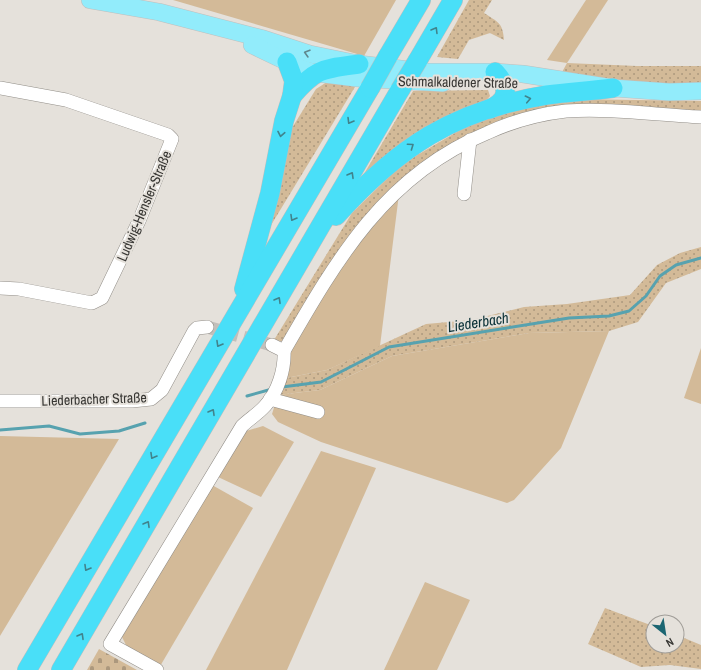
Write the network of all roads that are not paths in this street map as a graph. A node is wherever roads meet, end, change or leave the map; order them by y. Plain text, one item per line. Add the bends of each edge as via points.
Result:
1 (90, 0) edge
2 (421, 0) edge
3 (453, 0) edge
4 (216, 27) junction
5 (287, 62) junction
6 (359, 64) junction
7 (316, 73) junction
8 (499, 78) junction
9 (0, 88) edge
10 (613, 88) junction
11 (701, 91) edge
12 (292, 96) junction
13 (490, 109) junction
14 (701, 117) edge
15 (470, 140) junction
16 (464, 194) dead end
17 (310, 245) junction
18 (0, 288) edge
19 (239, 310) junction
20 (202, 327) dead end
21 (271, 397) junction
22 (0, 401) edge
23 (318, 412) dead end
24 (28, 670) edge
25 (61, 670) edge
26 (157, 670) edge

1 - 4 main road, Schmalkaldener Straße via 159,12
2 -> 19 highway, bridge
17 -> 3 highway, bridge
4 - 5 main road, Schmalkaldener Straße
6 -> 4 main road, Schmalkaldener Straße via 310,54
5 - 7 main road, Schmalkaldener Straße
5 - 12 highway via 294,81
6 - 7 highway via 330,68
6 - 8 main road, Schmalkaldener Straße via 426,72 461,72
7 - 8 main road, Schmalkaldener Straße via 420,83
7 - 12 highway
8 - 10 main road, Schmalkaldener Straße
8 - 13 highway via 506,88 504,98
9 - 18 street, Ludwig-Hensler-Straße via 66,100 168,135 172,139 139,221 102,298 92,303 19,289
10 - 11 main road via 670,92
13 -> 10 highway via 547,95
12 -> 19 highway
17 -> 13 highway via 352,199 408,148 450,124
14 - 15 street via 599,109 563,112 506,125
15 - 16 street
15 - 21 street via 448,151 404,183 370,218 278,348 283,370
25 -> 17 highway
19 -> 24 highway
20 - 22 street, Liederbacher Straße via 194,331 162,390 151,399
21 - 23 street
21 - 26 street via 263,409 242,426 110,644

